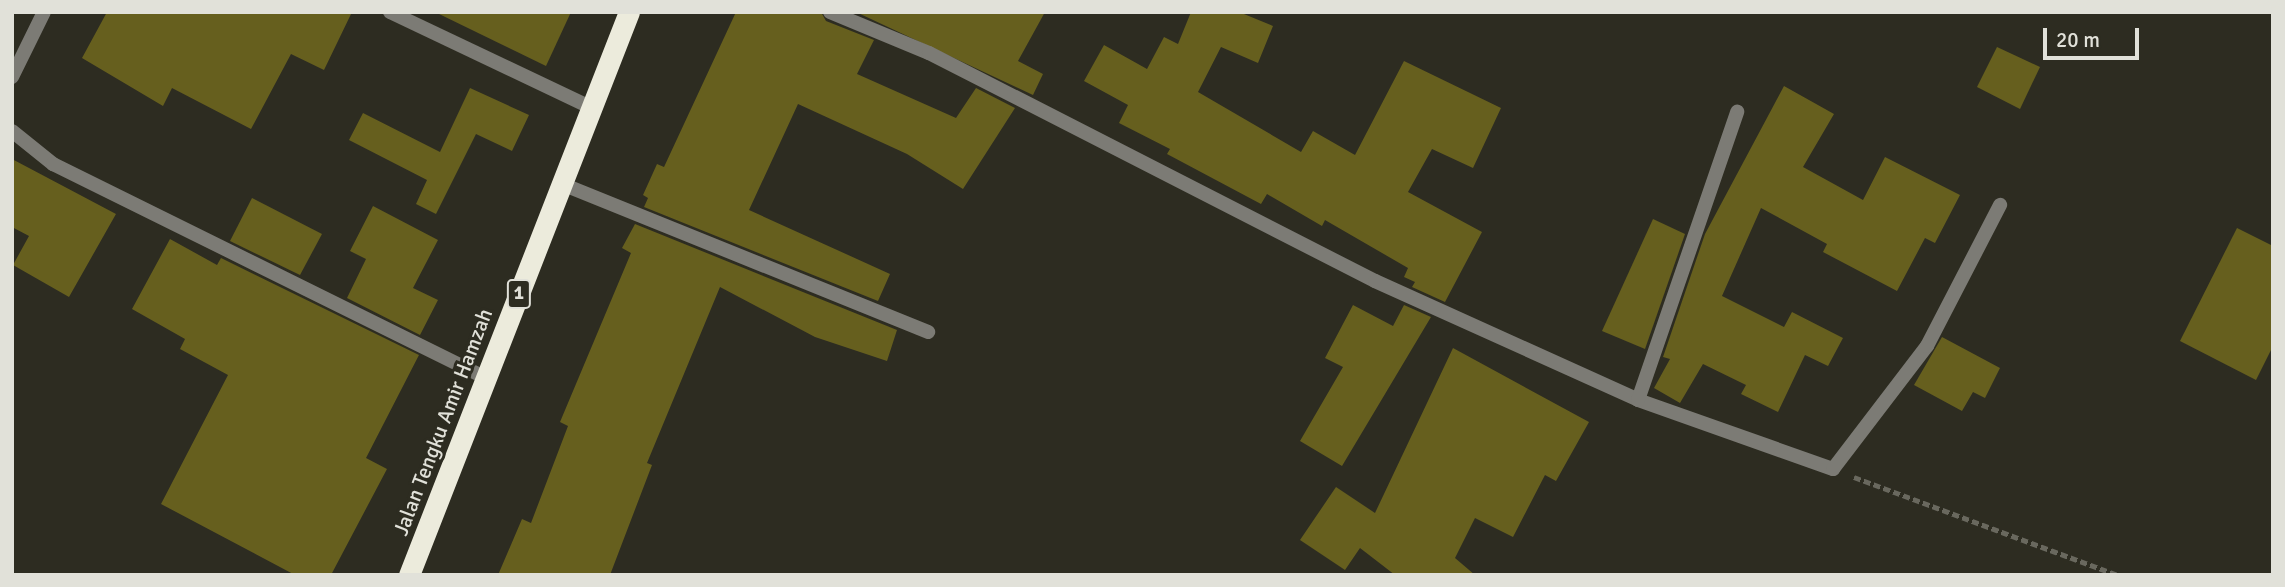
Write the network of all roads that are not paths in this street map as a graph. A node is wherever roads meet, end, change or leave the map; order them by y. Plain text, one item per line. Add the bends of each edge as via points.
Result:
1 (44, 12) edge
2 (390, 12) edge
3 (629, 12) edge
4 (830, 12) edge
5 (12, 77) edge
6 (592, 108) junction
7 (1737, 113) dead end
8 (12, 131) edge
9 (562, 184) junction
10 (2000, 205) dead end
11 (928, 332) dead end
12 (486, 378) junction
13 (1638, 400) junction
14 (409, 575) edge

1 - 5 street
2 - 6 street
3 - 6 highway, Jalan Tengku Amir Hamzah / 1
4 - 13 street via 929,53 1375,281
6 - 9 highway, Jalan Tengku Amir Hamzah / 1
7 - 13 street
8 - 12 street via 53,164
9 - 11 street
9 - 12 highway, Jalan Tengku Amir Hamzah / 1
10 - 13 street via 1927,345 1833,469
12 - 14 highway, Jalan Tengku Amir Hamzah / 1

